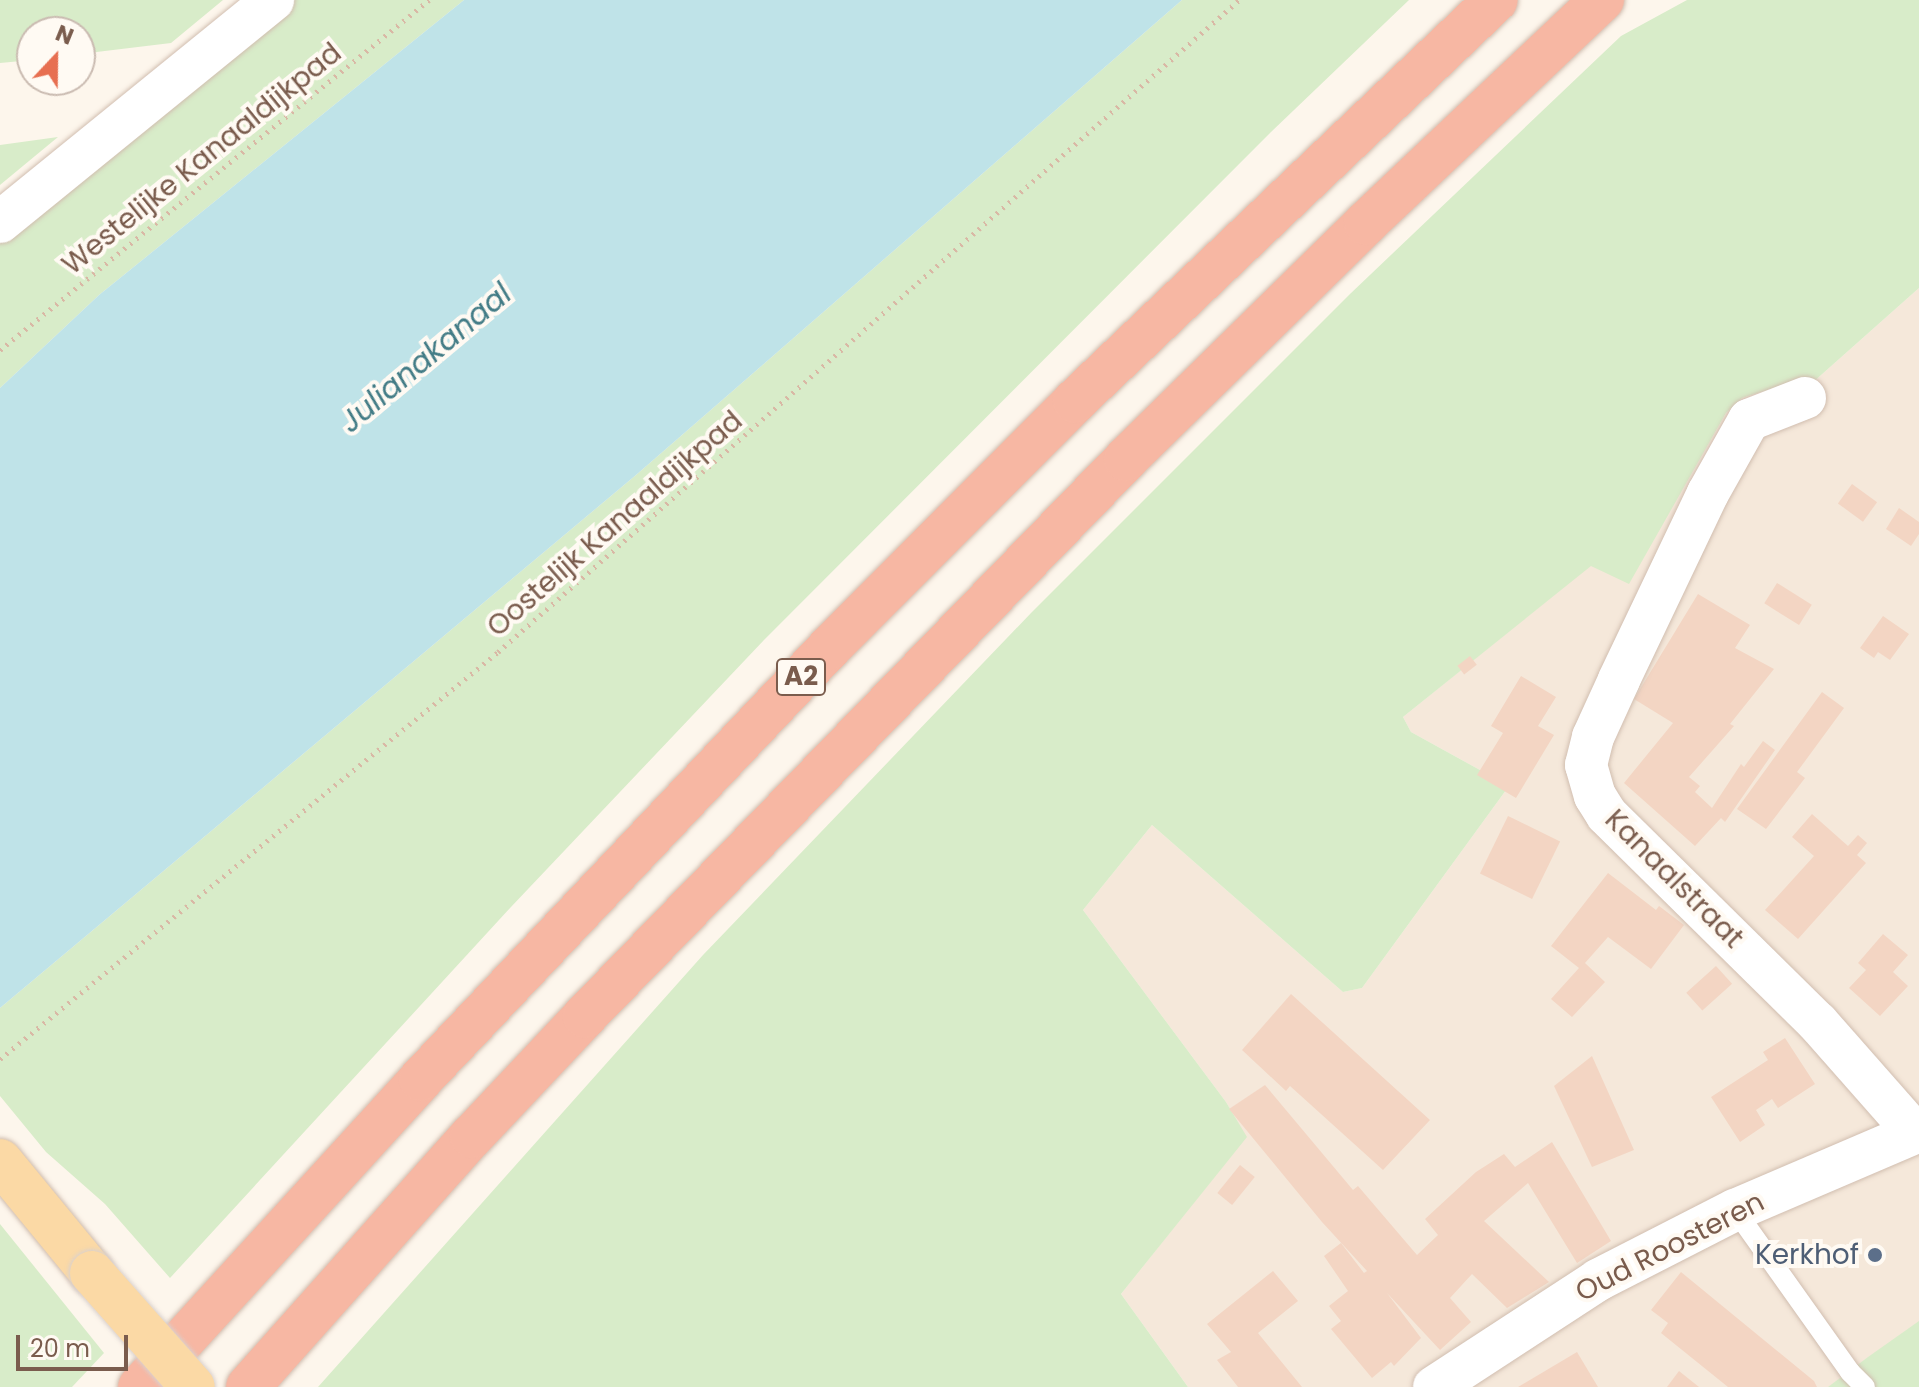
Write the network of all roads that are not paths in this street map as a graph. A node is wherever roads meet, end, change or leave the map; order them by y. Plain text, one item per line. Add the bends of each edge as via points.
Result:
1 (273, 0) edge
2 (1496, 0) edge
3 (1602, 0) edge
4 (0, 222) edge
5 (1805, 398) dead end
6 (1917, 1132) edge
7 (0, 1161) edge
8 (1735, 1210) junction
9 (140, 1387) edge
10 (193, 1387) edge
11 (248, 1387) edge
12 (1434, 1387) edge
13 (1865, 1387) edge

1 - 4 street
2 - 9 highway, A2 via 1075,401 829,648 421,1079
3 - 11 highway via 1115,471 492,1114
5 - 6 street, Kanaalstraat via 1749,420 1708,493 1619,680 1586,765 1607,815 1818,1023
6 - 8 street, Oud Roosteren
7 - 10 main road, bridge
8 - 12 street, Oud Roosteren via 1598,1280
8 - 13 lane

